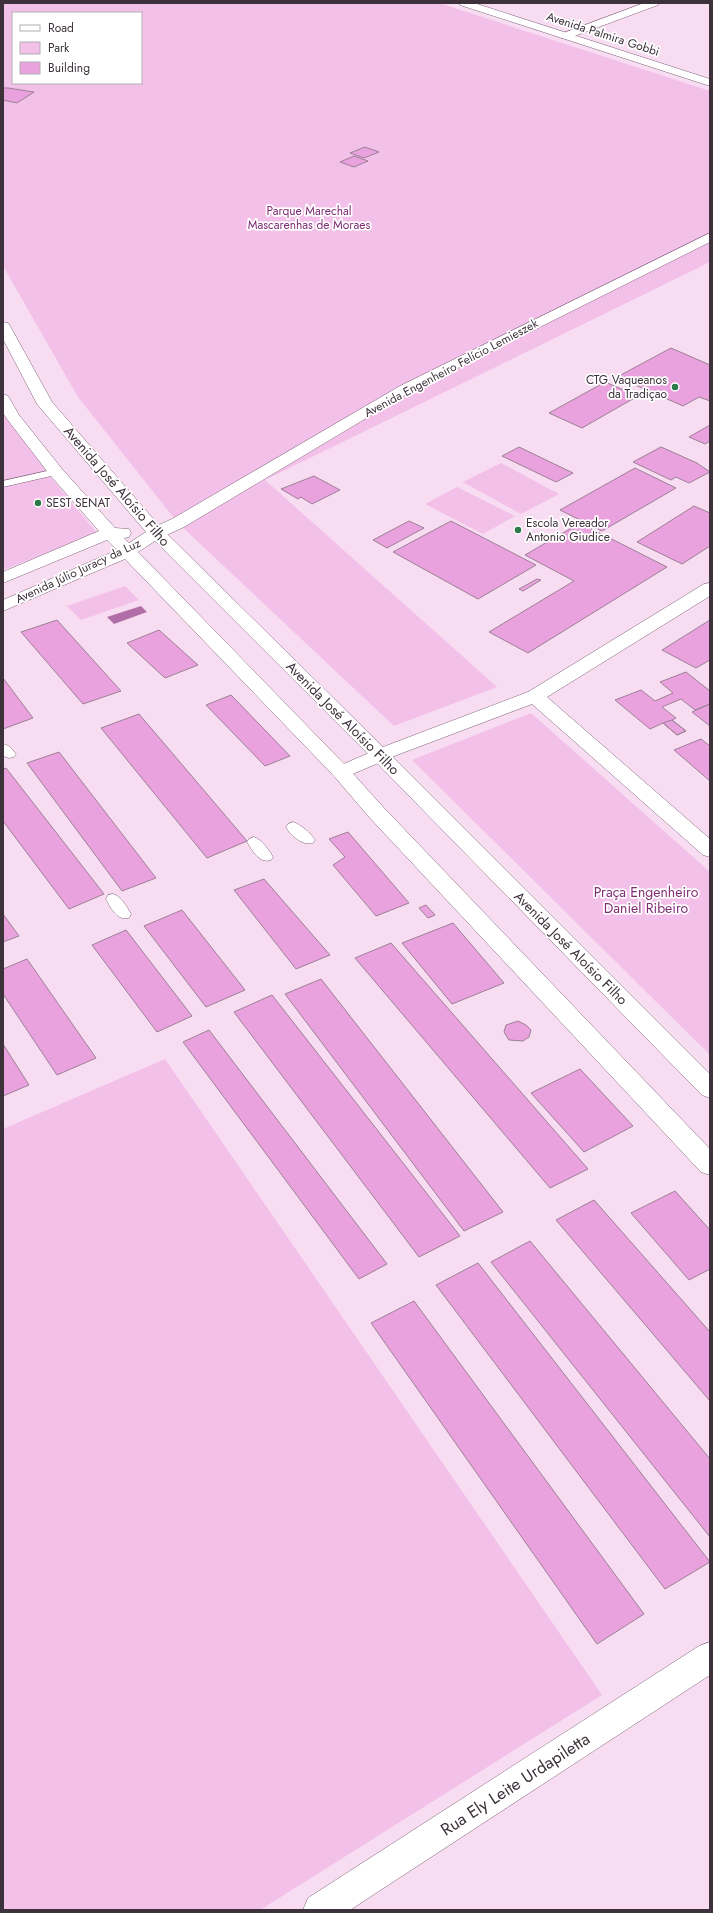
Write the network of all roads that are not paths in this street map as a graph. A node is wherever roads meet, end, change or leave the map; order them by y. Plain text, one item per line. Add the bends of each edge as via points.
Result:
1 (464, 3) edge
2 (654, 3) edge
3 (569, 24) dead end
4 (584, 29) junction
5 (599, 33) dead end
6 (565, 36) junction
7 (710, 83) edge
8 (710, 237) edge
9 (3, 326) edge
10 (3, 398) edge
11 (56, 472) junction
12 (3, 484) edge
13 (110, 533) junction
14 (156, 533) junction
15 (128, 551) junction
16 (3, 578) edge
17 (710, 588) edge
18 (3, 606) edge
19 (535, 696) junction
20 (380, 755) junction
21 (341, 772) junction
22 (293, 827) dead end
23 (308, 840) dead end
24 (254, 842) dead end
25 (710, 850) edge
26 (266, 857) dead end
27 (113, 899) dead end
28 (124, 914) dead end
29 (710, 1089) edge
30 (710, 1165) edge
31 (710, 1657) edge
32 (320, 1910) edge

1 - 6 street, Avenida Palmira Gobbi
2 - 4 street
3 - 4 street, Avenida Palmira Gobbi
4 - 5 street, Avenida Palmira Gobbi
4 - 6 street
6 - 7 street, Avenida Palmira Gobbi
8 - 14 street, Avenida Engenheiro Felício Lemieszek via 405,389 178,523
9 - 14 street, Avenida José Aloísio Filho via 44,404
10 - 11 street via 12,416
11 - 12 lane
11 - 13 street
13 - 14 street, Avenida Júlio Juracy da Luz
13 - 15 street
13 - 16 street, Avenida Júlio Juracy da Luz
14 - 15 street, Avenida Júlio Juracy da Luz
14 - 20 street, Avenida José Aloísio Filho
15 - 18 street, Avenida Júlio Juracy da Luz
15 - 21 street
17 - 19 street
19 - 20 street
19 - 25 street
20 - 21 street
20 - 29 street, Avenida José Aloísio Filho
21 - 30 street
22 - 23 lane
24 - 26 lane
27 - 28 lane
31 - 32 street, Rua Ely Leite Urdapiletta

